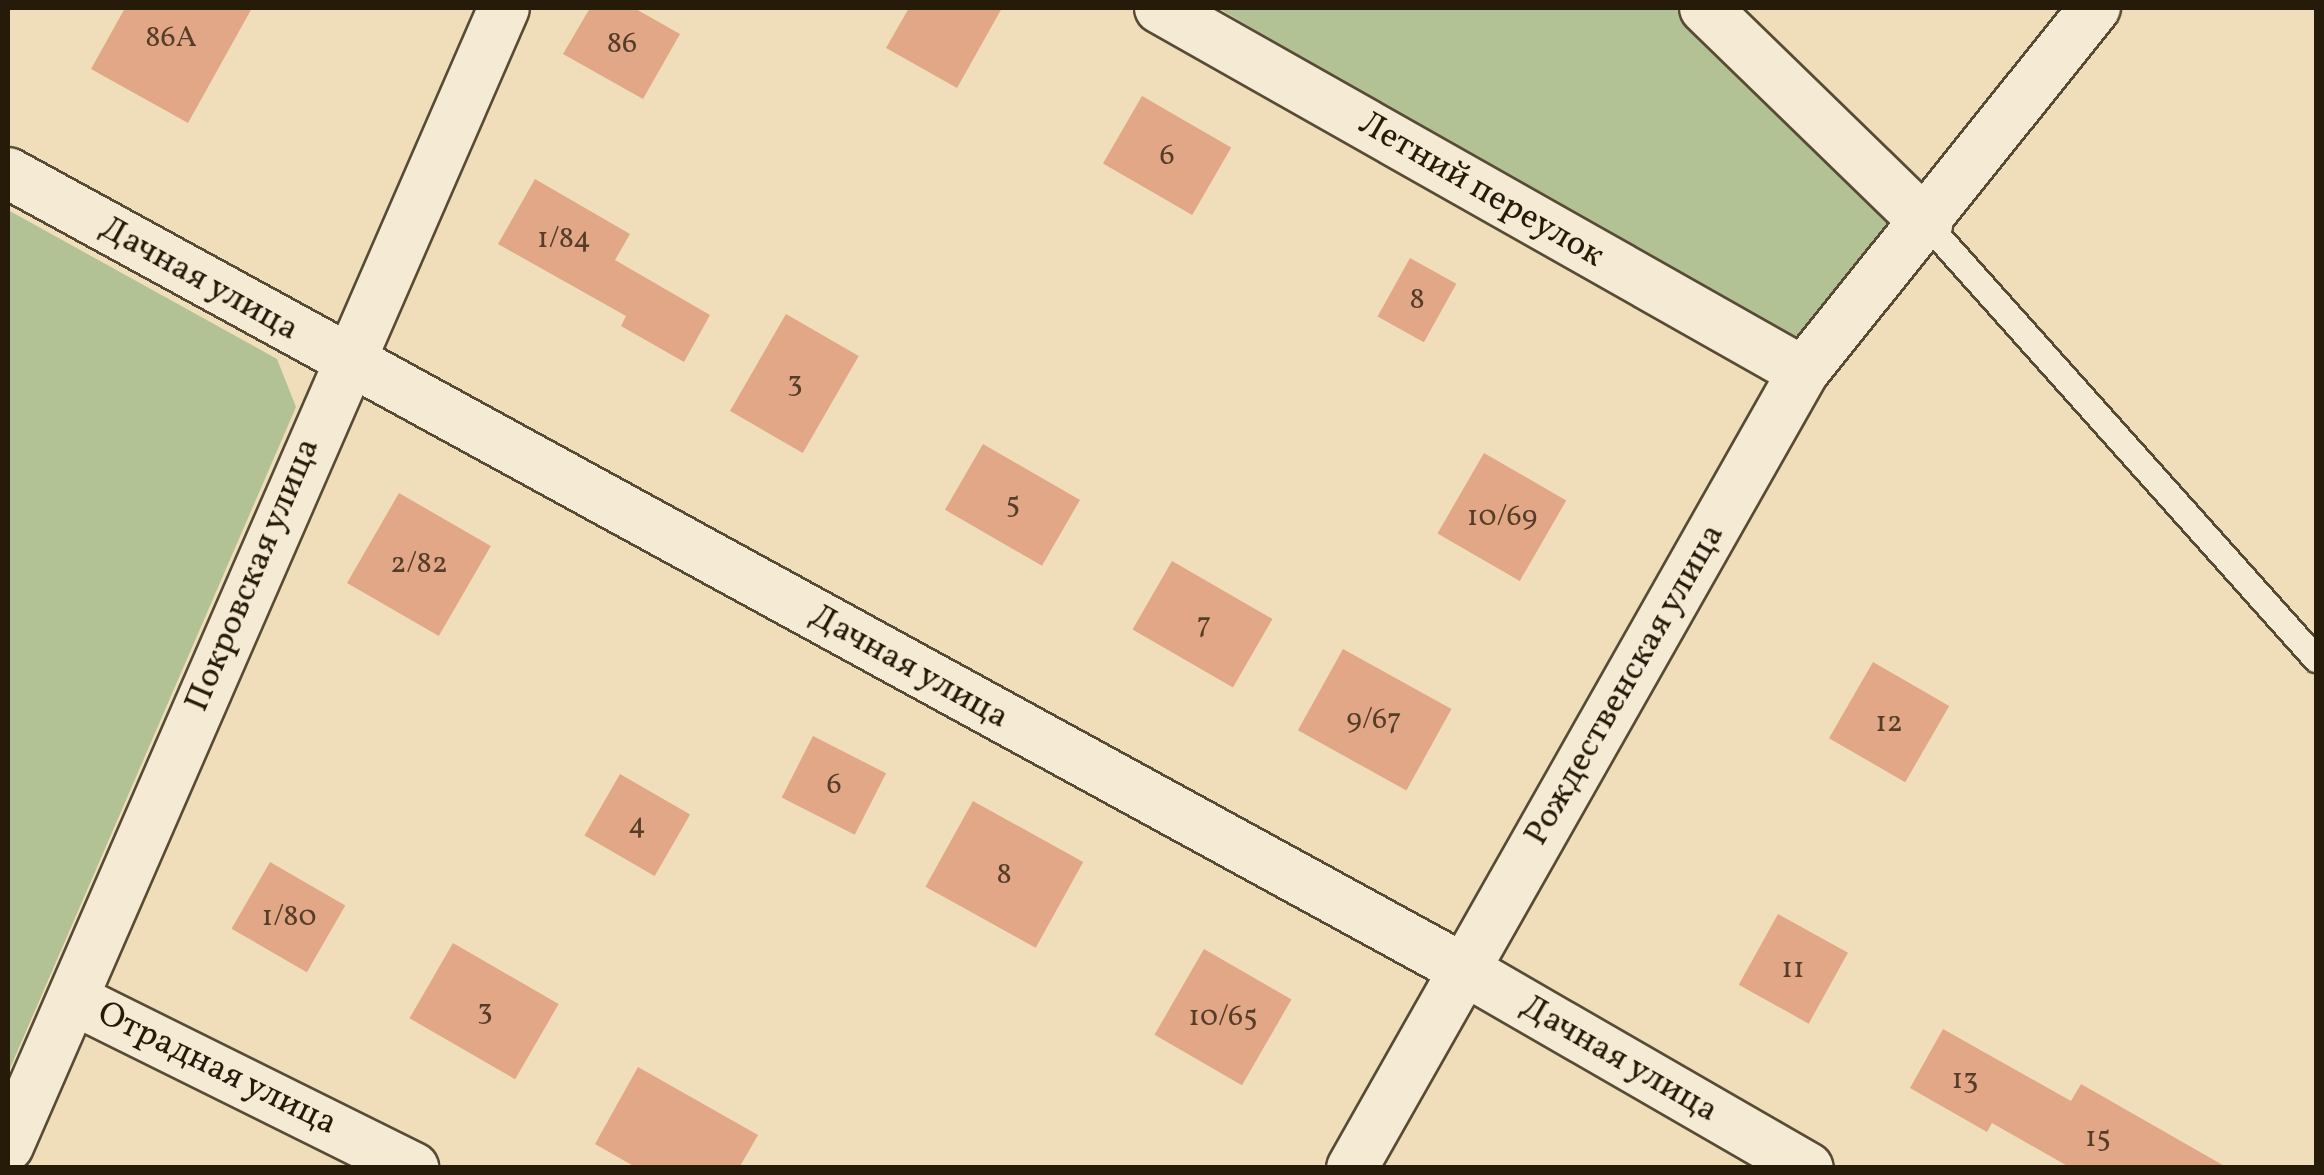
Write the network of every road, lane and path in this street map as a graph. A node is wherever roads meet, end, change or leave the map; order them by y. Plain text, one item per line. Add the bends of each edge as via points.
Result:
1 (504, 8) edge
2 (1160, 8) edge
3 (1705, 8) edge
4 (2096, 8) edge
5 (8, 174) edge
6 (1927, 224) junction
7 (344, 359) junction
8 (1802, 372) junction
9 (2316, 659) edge
10 (1463, 969) junction
11 (74, 999) junction
12 (8, 1146) edge
13 (413, 1168) edge
14 (1352, 1168) edge
15 (1808, 1168) edge

1 - 7 street, Покровская улица
2 - 8 street, Летний переулок
3 - 6 street
4 - 6 street, Рождественская улица
5 - 7 street, Дачная улица
6 - 8 street, Рождественская улица
6 - 9 lane
7 - 10 street, Дачная улица
7 - 11 street, Покровская улица
8 - 10 street, Рождественская улица
10 - 14 street, Рождественская улица
10 - 15 street, Дачная улица
11 - 12 street, Покровская улица
11 - 13 street, Отрадная улица

